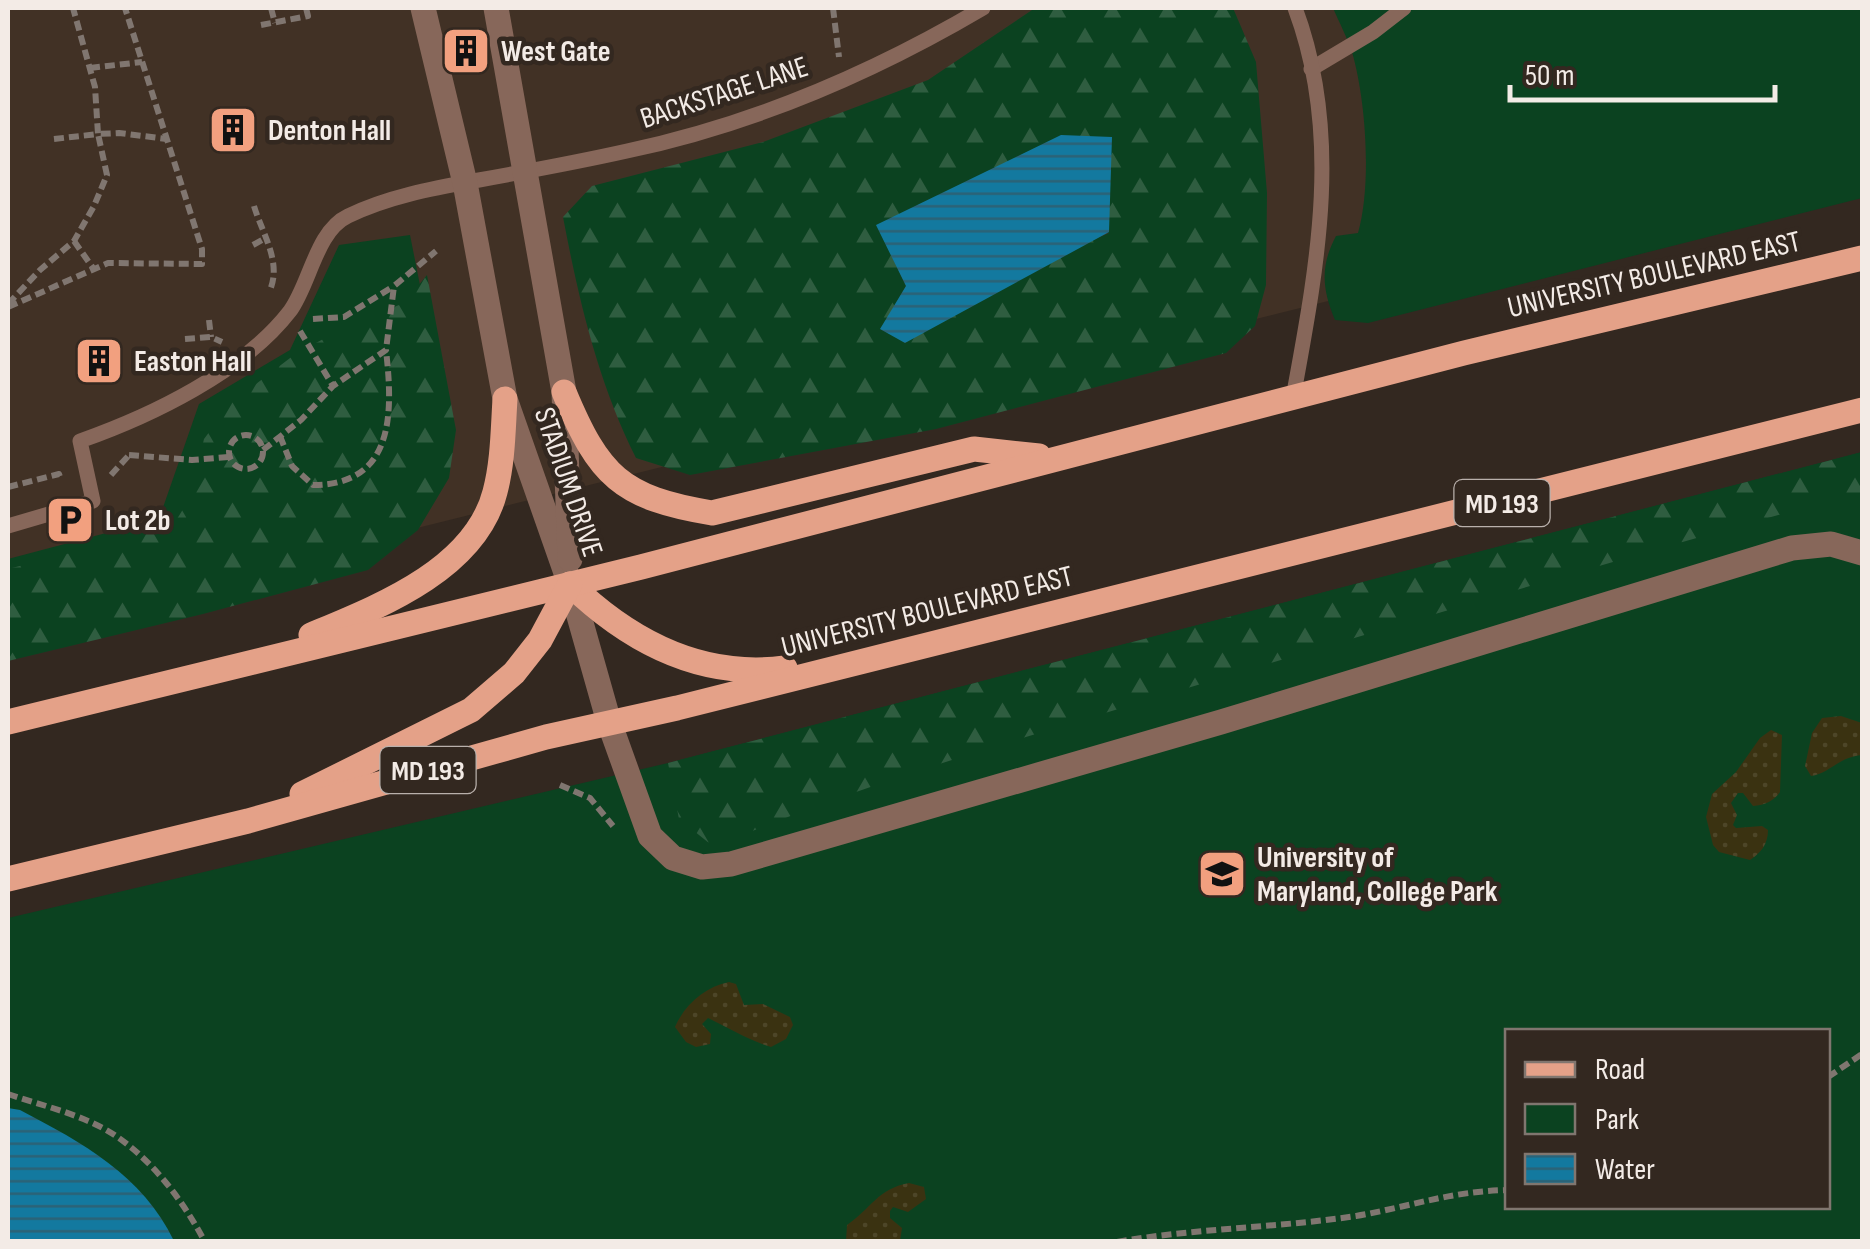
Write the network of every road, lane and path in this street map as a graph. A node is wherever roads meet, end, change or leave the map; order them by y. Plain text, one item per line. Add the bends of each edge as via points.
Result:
1 (73, 8) edge
2 (127, 8) edge
3 (271, 8) edge
4 (306, 8) edge
5 (423, 8) edge
6 (496, 8) edge
7 (834, 8) edge
8 (983, 8) edge
9 (1294, 8) edge
10 (1404, 8) edge
11 (275, 23) junction
12 (260, 25) dead end
13 (838, 46) dead end
14 (142, 62) junction
15 (90, 68) junction
16 (1311, 69) junction
17 (98, 134) junction
18 (54, 139) dead end
19 (167, 139) junction
20 (523, 172) junction
21 (464, 183) junction
22 (254, 206) dead end
23 (264, 239) junction
24 (74, 241) junction
25 (253, 245) dead end
26 (436, 251) dead end
27 (1862, 258) edge
28 (93, 268) junction
29 (394, 286) junction
30 (8, 306) edge
31 (284, 317) junction
32 (208, 320) dead end
33 (185, 339) dead end
34 (386, 350) junction
35 (333, 386) junction
36 (564, 392) junction
37 (1294, 398) junction
38 (505, 400) junction
39 (1862, 410) edge
40 (280, 436) junction
41 (263, 450) junction
42 (129, 455) dead end
43 (228, 457) junction
44 (1054, 457) junction
45 (59, 474) dead end
46 (8, 487) edge
47 (8, 526) edge
48 (1862, 553) edge
49 (570, 584) junction
50 (862, 659) junction
51 (248, 662) junction
52 (8, 722) edge
53 (609, 722) junction
54 (248, 821) junction
55 (8, 879) edge
56 (1862, 1054) edge
57 (1830, 1076) edge
58 (8, 1094) edge
59 (1505, 1190) edge
60 (205, 1242) edge
61 (1118, 1242) edge

1 - 15 path
2 - 14 path
3 - 11 path
4 - 11 path via 308,16
5 - 21 street, STADIUM DRIVE
6 - 20 street, STADIUM DRIVE
7 - 13 path
8 - 20 lane, BACKSTAGE LANE via 841,84 734,124
9 - 16 lane
10 - 16 lane
11 - 12 path
14 - 15 path
14 - 19 path
15 - 17 path
16 - 37 lane via 1324,196
17 - 18 path
17 - 19 path
17 - 24 path via 106,175
19 - 28 path via 202,264
20 - 21 lane, BACKSTAGE LANE
20 - 36 street, STADIUM DRIVE
21 - 31 lane, BACKSTAGE LANE via 342,218
21 - 38 street, STADIUM DRIVE
22 - 23 path
23 - 25 path
23 - 31 path via 273,253 274,281 263,307
24 - 28 path
24 - 30 path
26 - 29 path
27 - 37 main road, UNIVERSITY BOULEVARD EAST
28 - 30 path
29 - 31 path via 344,317
29 - 34 path
31 - 35 path via 303,334
31 - 47 lane, BACKSTAGE LANE via 260,344 177,397 80,441 93,501
32 - 33 path via 210,338
34 - 35 path
34 - 40 path via 392,402 382,442 365,470 341,485 313,485 292,466
35 - 40 path
36 - 44 main road via 608,472 670,506 712,513 974,449
36 - 49 street, STADIUM DRIVE
37 - 44 main road, UNIVERSITY BOULEVARD EAST
38 - 49 street, STADIUM DRIVE
38 - 51 main road via 495,495 462,550 418,583
39 - 50 main road, UNIVERSITY BOULEVARD EAST / MD 193
40 - 41 path
41 - 43 path via 252,469 240,469
41 - 43 path via 258,440 242,435 229,446
42 - 43 path
44 - 49 main road, UNIVERSITY BOULEVARD EAST
45 - 46 path
48 - 53 street via 1832,544 1792,548 731,864 673,858 650,836
49 - 50 main road via 624,629 679,658 764,671
49 - 51 main road, UNIVERSITY BOULEVARD EAST
49 - 53 street
49 - 54 main road via 540,640 471,710
50 - 53 main road, UNIVERSITY BOULEVARD EAST / MD 193
51 - 52 main road, UNIVERSITY BOULEVARD EAST
53 - 54 main road, UNIVERSITY BOULEVARD EAST / MD 193
54 - 55 main road, UNIVERSITY BOULEVARD EAST / MD 193
56 - 57 path
58 - 60 path via 114,1134 174,1193
59 - 61 path via 1360,1215

